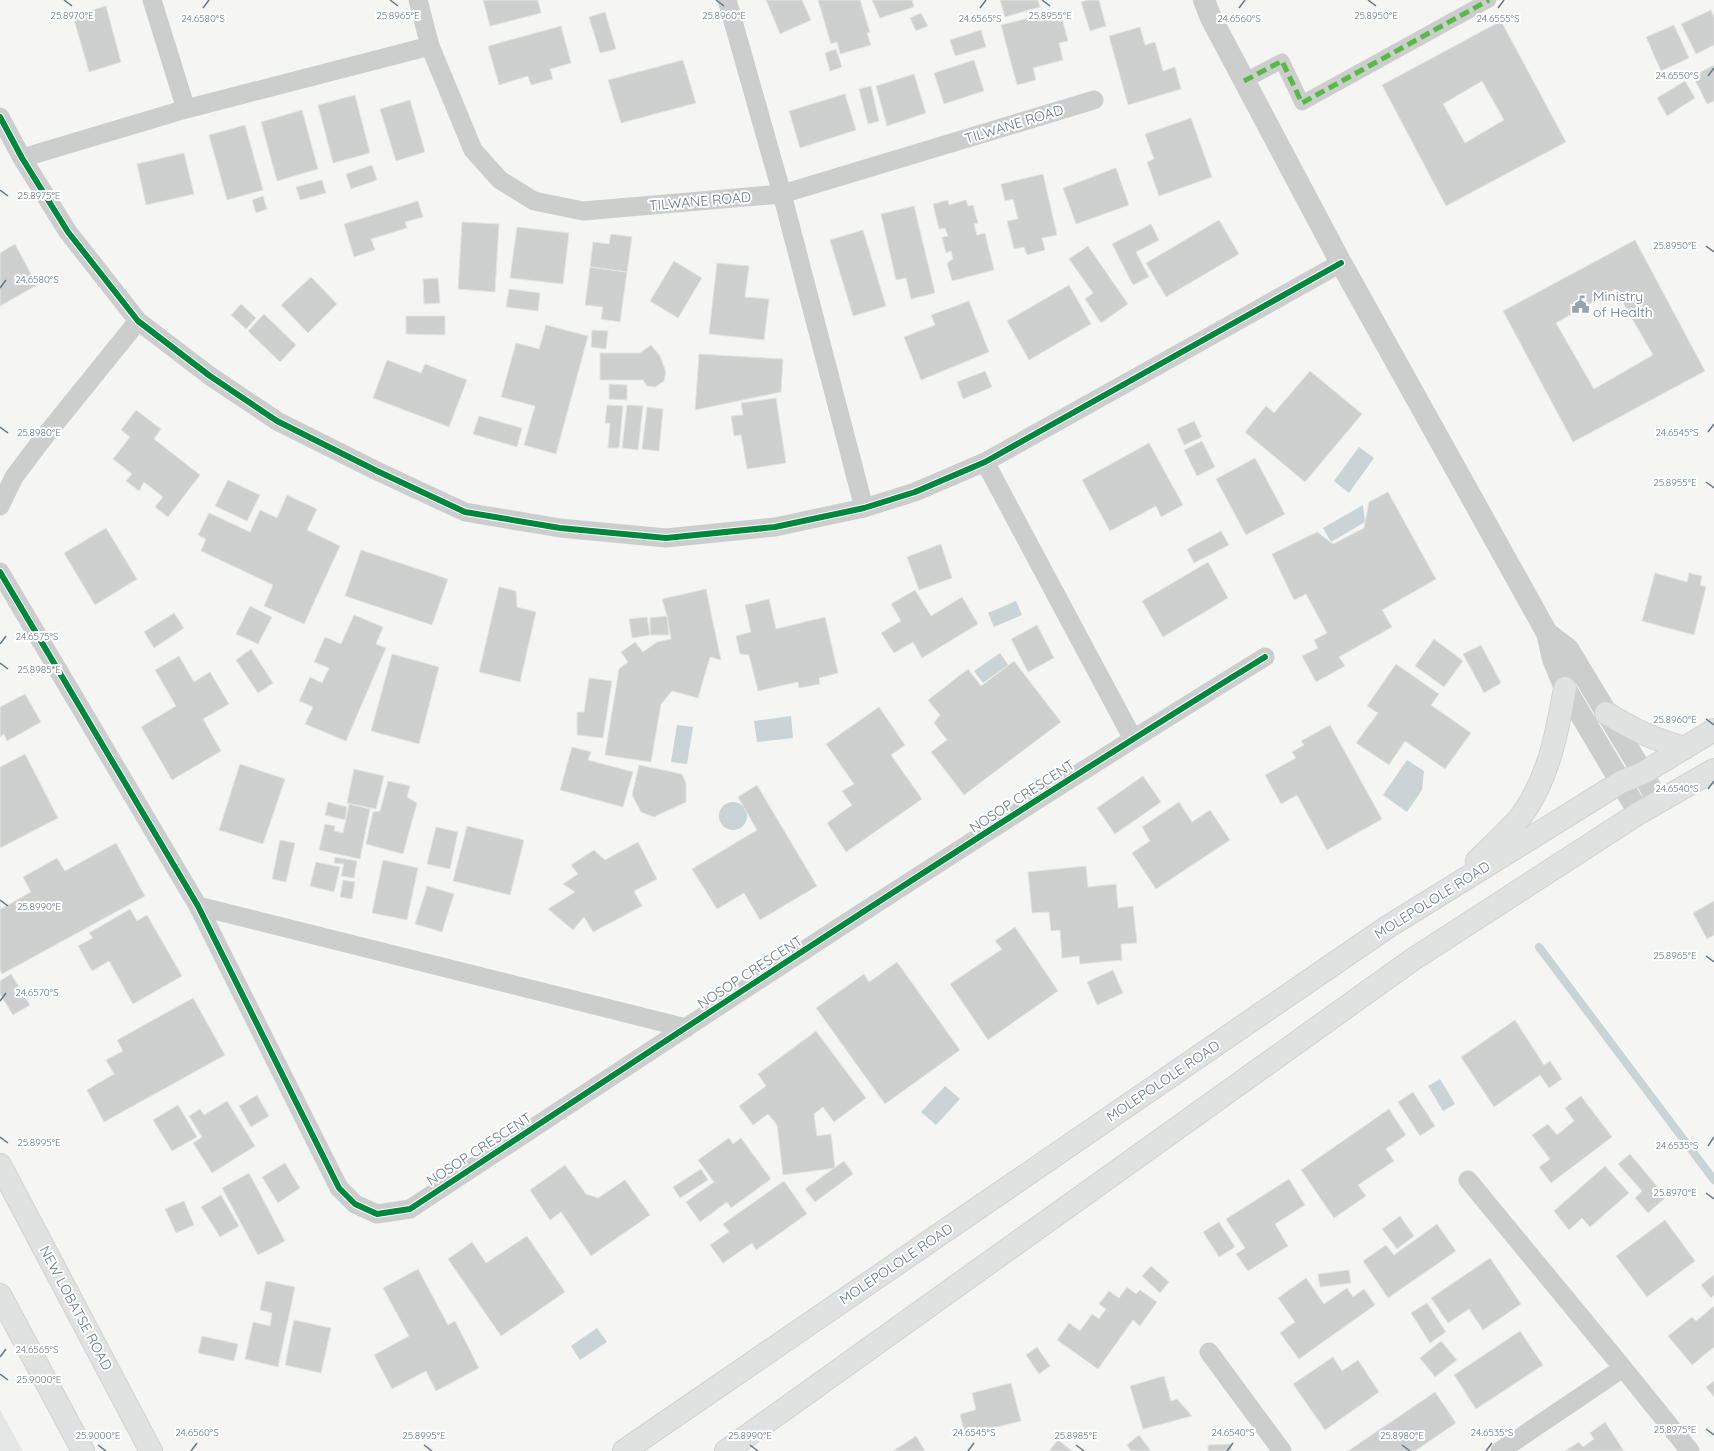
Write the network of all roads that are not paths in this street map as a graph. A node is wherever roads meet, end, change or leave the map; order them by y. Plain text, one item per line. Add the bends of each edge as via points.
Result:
1 (152, 0) edge
2 (418, 0) edge
3 (727, 0) edge
4 (1204, 0) edge
5 (1489, 0) edge
6 (430, 46) junction
7 (1244, 81) junction
8 (1094, 100) dead end
9 (186, 109) junction
10 (0, 117) edge
11 (22, 158) junction
12 (782, 194) junction
13 (1341, 264) junction
14 (138, 321) junction
15 (984, 462) junction
16 (0, 506) edge
17 (864, 508) junction
18 (0, 572) edge
19 (1547, 633) junction
20 (1265, 657) dead end
21 (1565, 688) junction
22 (1606, 713) junction
23 (1714, 730) edge
24 (1133, 738) junction
25 (1685, 748) junction
26 (1714, 770) edge
27 (1643, 773) junction
28 (1621, 782) junction
29 (1658, 802) junction
30 (1639, 813) junction
31 (1457, 882) junction
32 (198, 906) junction
33 (686, 1028) junction
34 (0, 1165) edge
35 (1468, 1180) dead end
36 (0, 1295) edge
37 (1209, 1352) dead end
38 (1623, 1368) junction
39 (83, 1451) edge
40 (151, 1451) edge
41 (624, 1451) edge
42 (726, 1451) edge
43 (1282, 1451) edge
44 (1500, 1451) edge
45 (1690, 1451) edge

1 - 9 street
2 - 6 street, TILWANE ROAD
3 - 12 street
4 - 7 street
5 - 7 street via 1302,103 1282,61
6 - 9 street
6 - 12 street, TILWANE ROAD via 473,150 500,180 534,201 583,211
7 - 13 street
8 - 12 street, TILWANE ROAD
9 - 11 street
10 - 11 street
11 - 14 street via 68,232
12 - 17 street
13 - 15 street
13 - 19 street
14 - 16 street via 36,447 14,477
14 - 17 street via 210,376 277,421 465,512 560,528 666,538 775,527
15 - 17 street via 915,492
15 - 24 street
18 - 32 street
19 - 21 street via 1553,659
19 - 22 street via 1568,649
20 - 24 street, NOSOP CRESCENT
21 - 28 street
21 - 31 main road via 1557,732 1545,774 1522,815
22 - 25 main road via 1654,739
22 - 27 street
23 - 25 main road, MOLEPOLOLE ROAD
24 - 33 street, NOSOP CRESCENT
25 - 27 main road, MOLEPOLOLE ROAD
26 - 29 main road
27 - 28 main road, MOLEPOLOLE ROAD
27 - 29 street
28 - 30 street
28 - 31 main road, MOLEPOLOLE ROAD
29 - 30 main road
30 - 42 main road via 1412,960
31 - 41 main road, MOLEPOLOLE ROAD via 1379,932
32 - 33 street
32 - 33 street, NOSOP CRESCENT via 339,1188 355,1204 377,1214 410,1209
34 - 40 main road, NEW LOBATSE ROAD
35 - 38 street
36 - 39 main road
37 - 43 street
38 - 44 street
38 - 45 street

